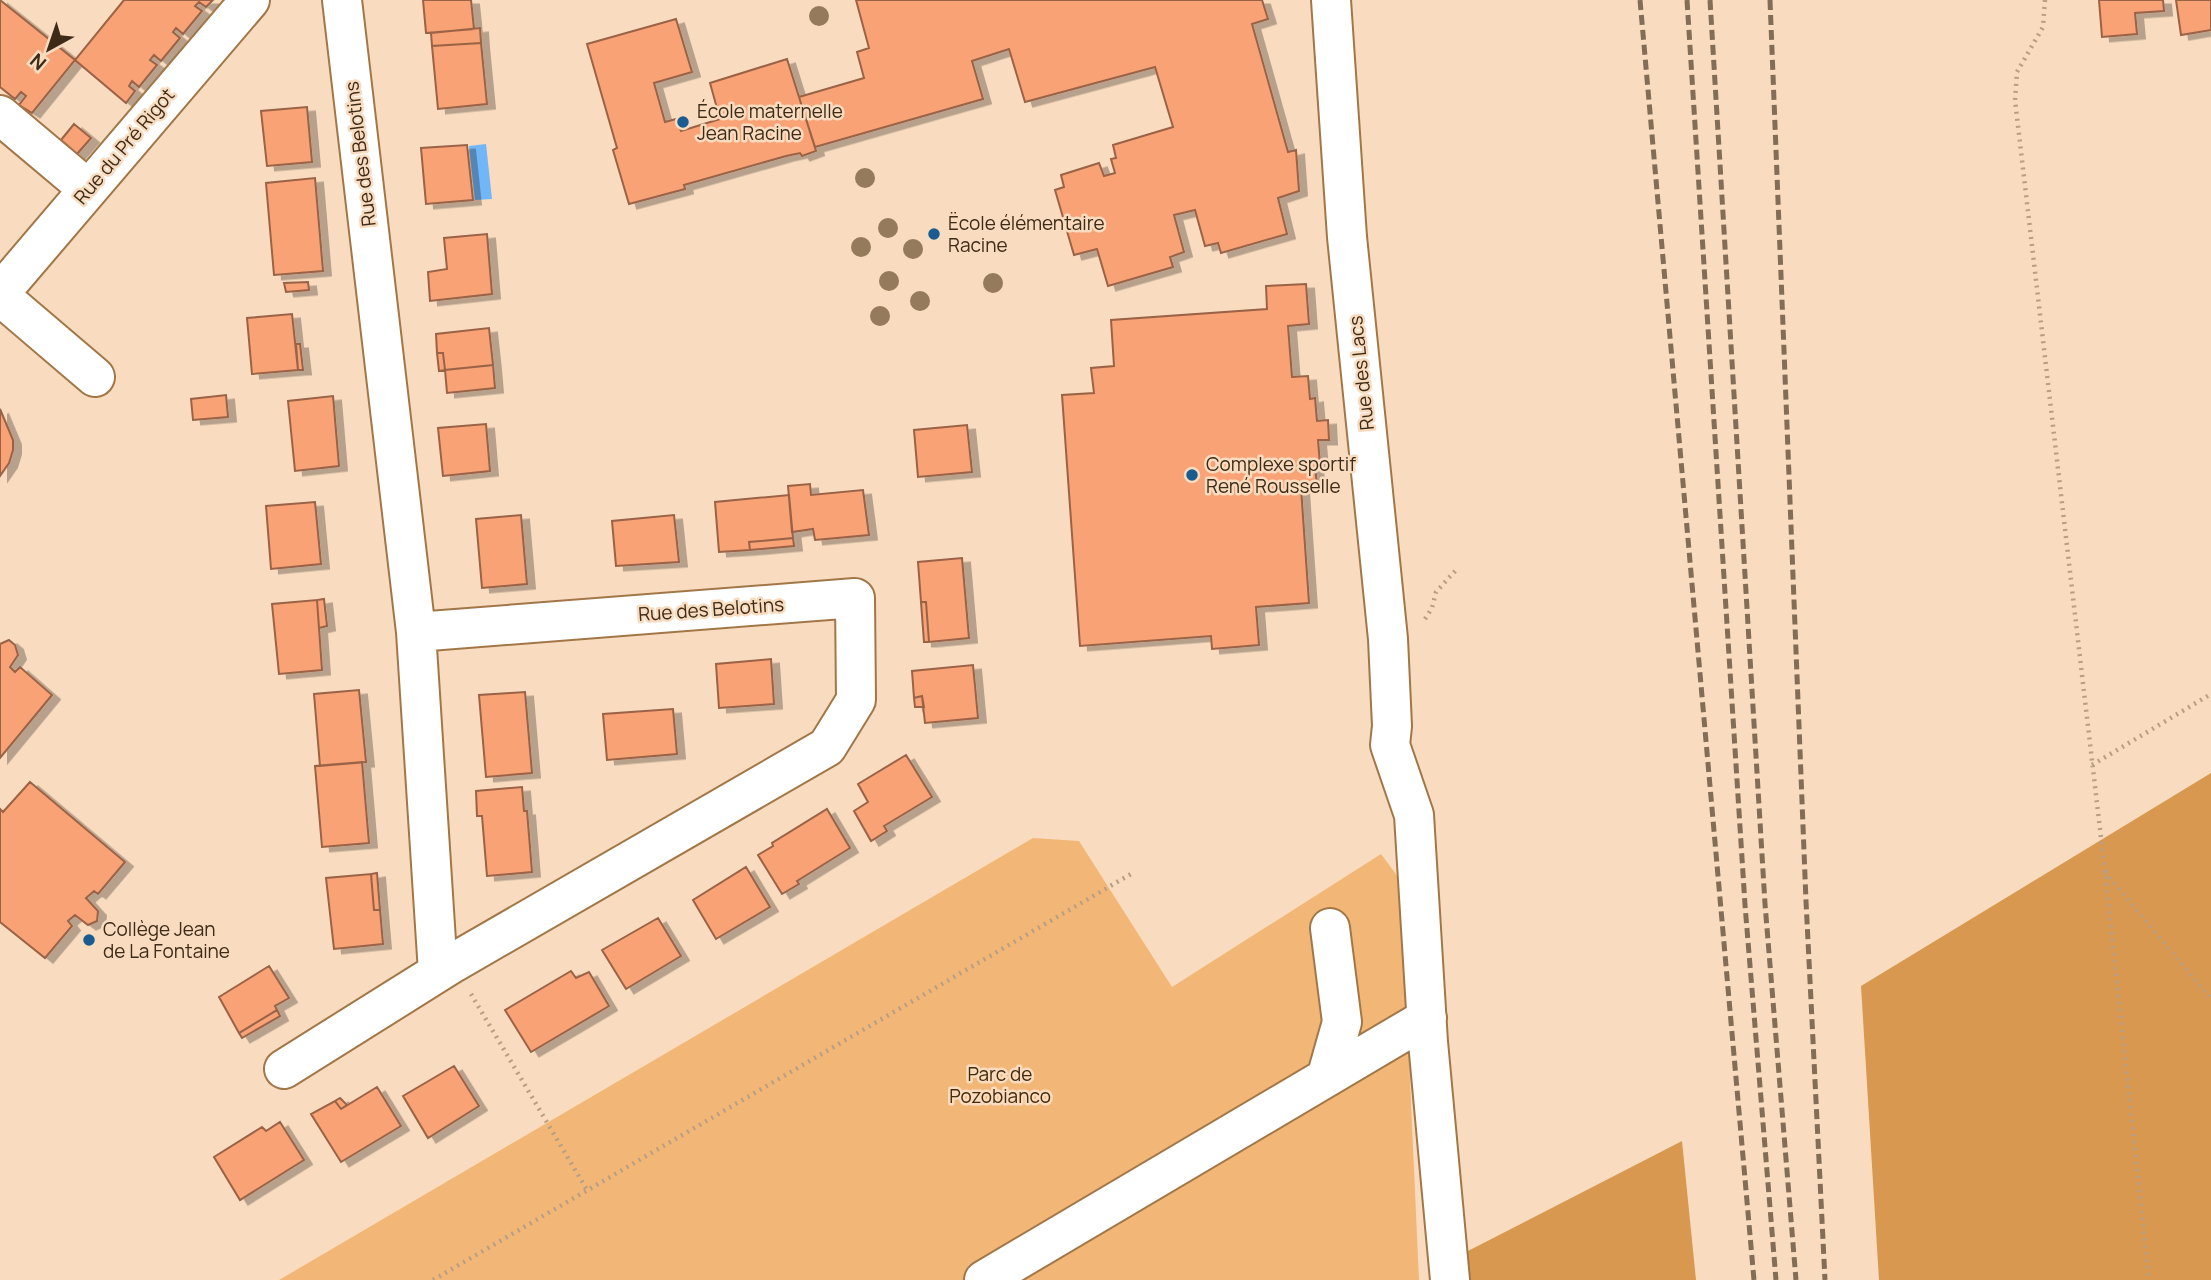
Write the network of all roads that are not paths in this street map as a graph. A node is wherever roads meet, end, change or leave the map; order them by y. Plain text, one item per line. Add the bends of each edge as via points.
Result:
1 (250, 0) edge
2 (342, 0) edge
3 (1331, 0) edge
4 (0, 115) edge
5 (88, 189) junction
6 (0, 294) edge
7 (95, 377) dead end
8 (416, 632) junction
9 (1330, 928) dead end
10 (445, 968) junction
11 (1427, 1017) junction
12 (284, 1069) dead end
13 (1327, 1075) junction
14 (984, 1280) edge
15 (1450, 1280) edge

1 - 5 street, Rue du Pré Rigot
2 - 8 street, Rue des Belotins
3 - 11 street, Rue des Lacs via 1348,237 1388,639 1390,745 1414,814
4 - 5 street
5 - 6 street, Rue du Pré Rigot
6 - 7 street
8 - 10 street
8 - 10 street, Rue des Belotins via 855,598 856,700 827,747
9 - 13 street via 1342,1022
10 - 12 street, Rue des Belotins
11 - 13 street
11 - 15 street
13 - 14 street

